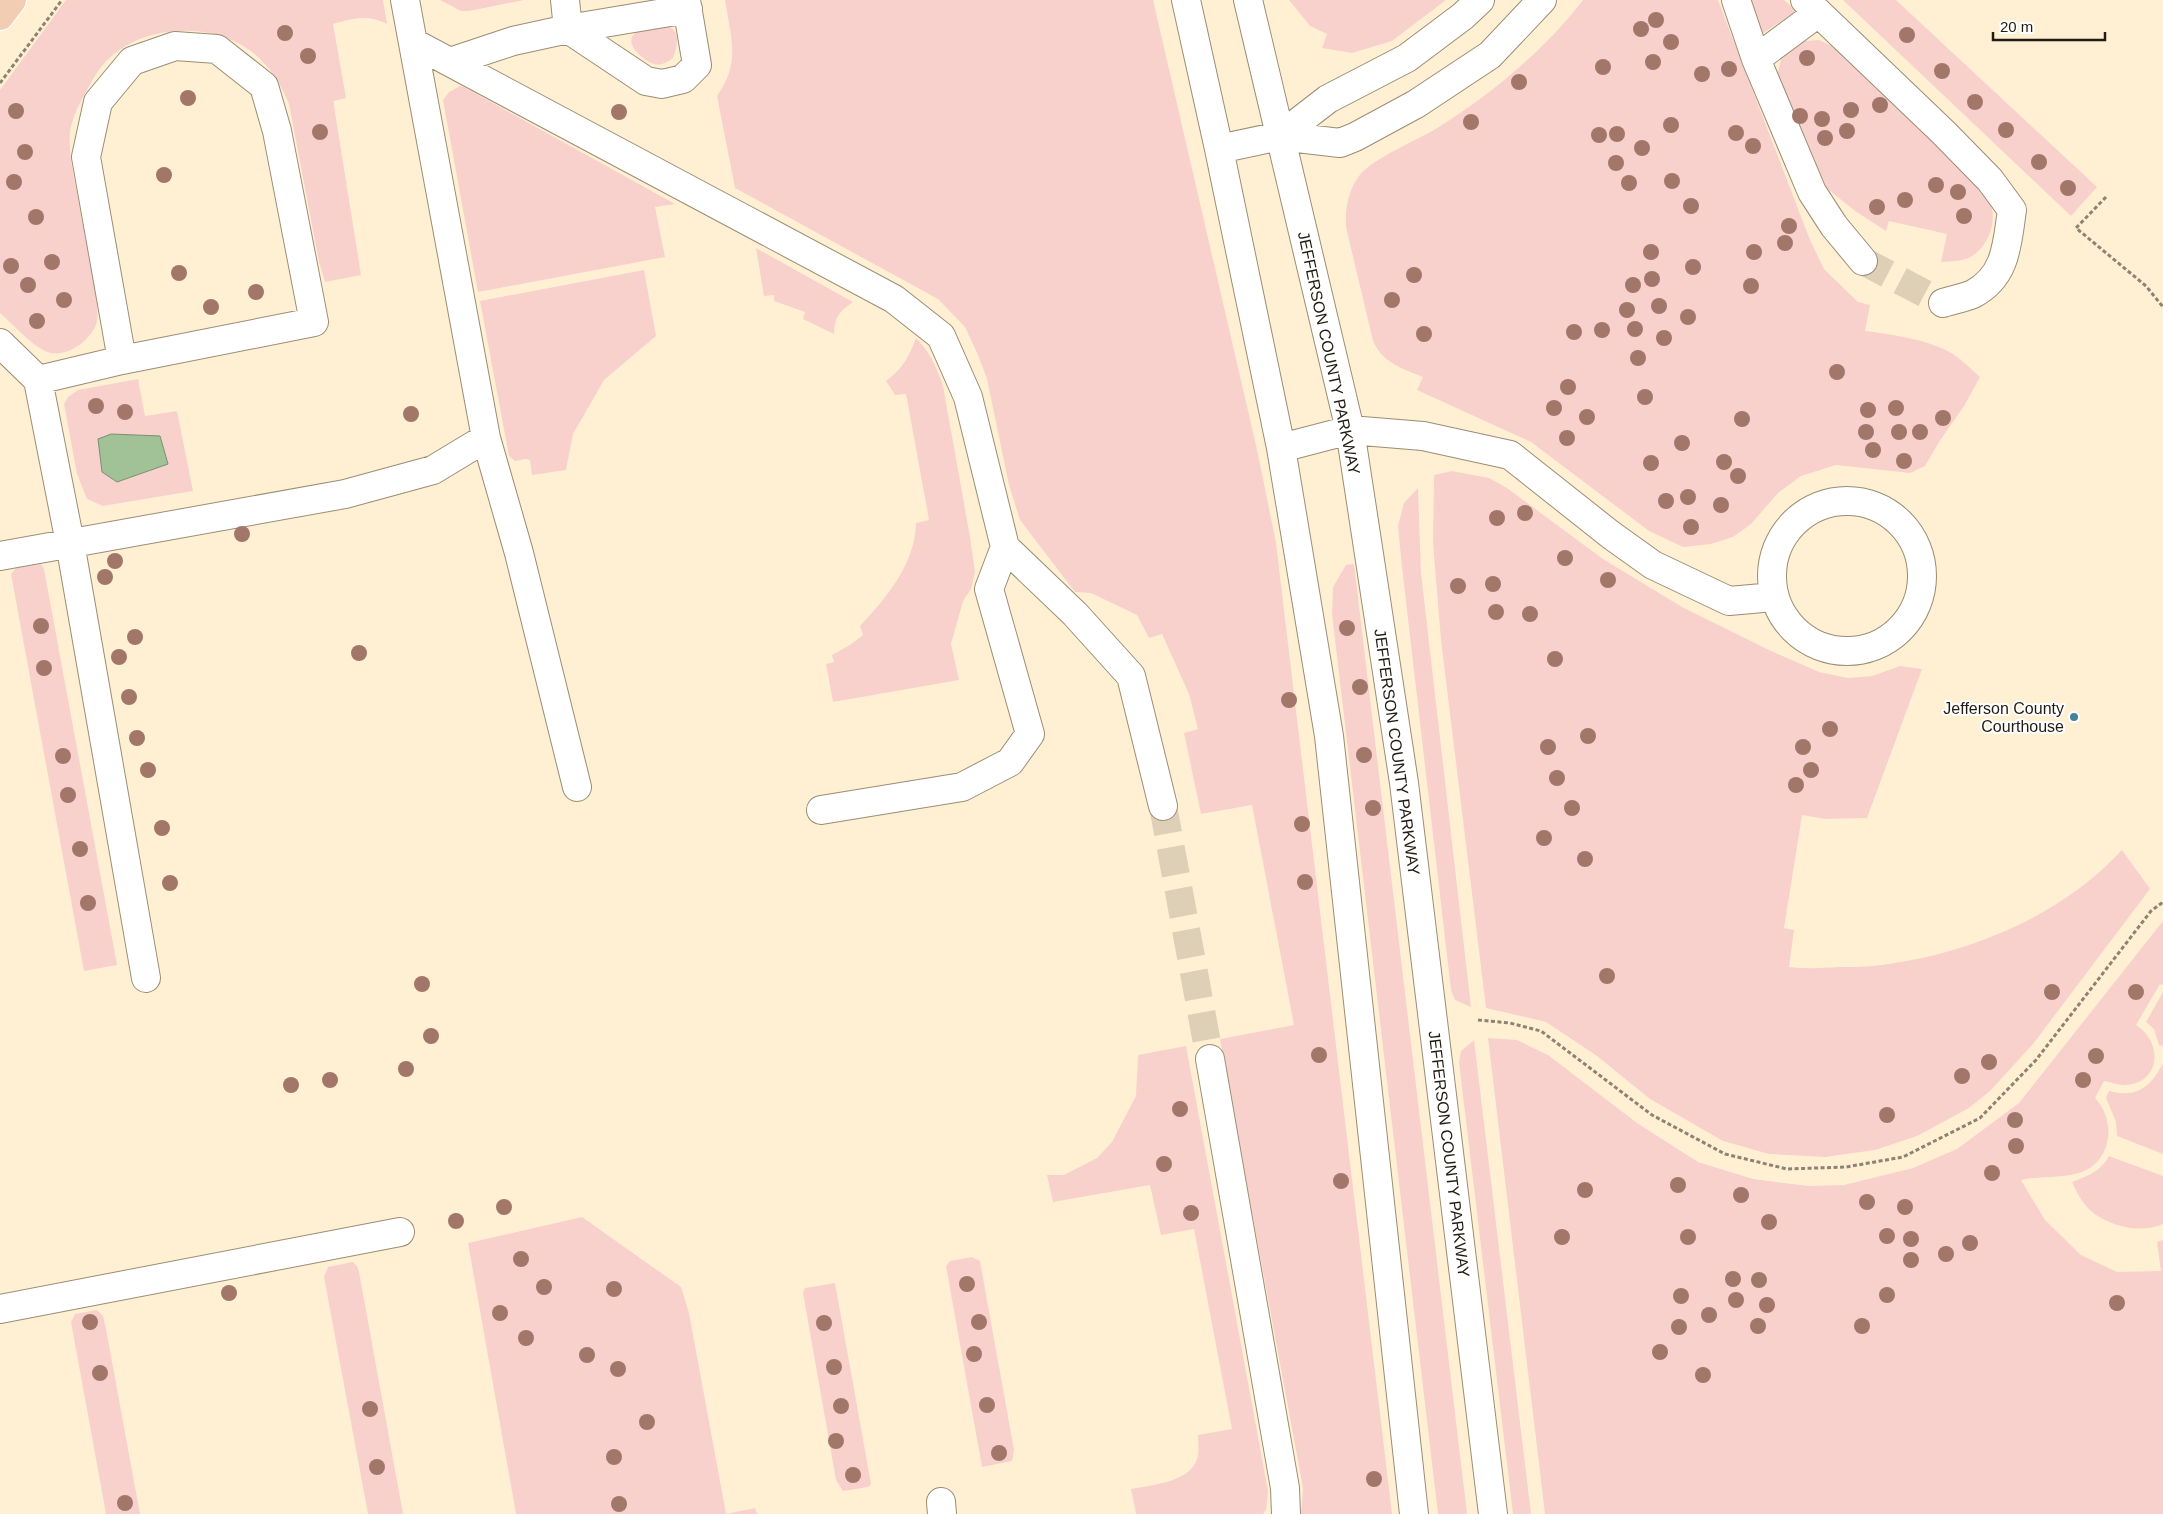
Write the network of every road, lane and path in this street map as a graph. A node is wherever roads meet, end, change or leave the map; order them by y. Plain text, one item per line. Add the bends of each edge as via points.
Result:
1 (12, 0) edge
2 (62, 0) edge
3 (405, 0) edge
4 (565, 0) edge
5 (1186, 0) edge
6 (1248, 0) edge
7 (1480, 0) edge
8 (1542, 0) edge
9 (1736, 0) edge
10 (687, 5) edge
11 (1811, 6) edge
12 (0, 16) edge
13 (568, 29) junction
14 (414, 43) junction
15 (1756, 59) junction
16 (450, 62) junction
17 (0, 83) edge
18 (1280, 136) junction
19 (1219, 148) junction
20 (2106, 197) dead end
21 (1863, 260) tunnel mouth
22 (1943, 303) tunnel mouth
23 (2163, 307) edge
24 (0, 343) edge
25 (122, 360) junction
26 (38, 380) junction
27 (1350, 430) junction
28 (486, 438) junction
29 (1281, 448) junction
30 (70, 543) junction
31 (1006, 548) junction
32 (0, 556) edge
33 (1774, 597) junction
34 (577, 787) dead end
35 (1163, 806) tunnel mouth
36 (821, 810) dead end
37 (2163, 902) edge
38 (146, 978) dead end
39 (1478, 1020) dead end
40 (1210, 1058) tunnel mouth
41 (400, 1232) dead end
42 (0, 1309) edge
43 (1286, 1514) edge
44 (1414, 1514) edge
45 (1493, 1514) edge

1 - 12 main road
2 - 17 path
3 - 14 street
4 - 13 street
5 - 19 street
6 - 18 street, JEFFERSON COUNTY PARKWAY
7 - 18 street via 1408,58 1328,99
8 - 18 street via 1490,54 1416,104 1355,137 1340,143
9 - 15 street
10 - 13 street
10 - 13 street via 698,64 683,79 662,84 646,81
11 - 15 street
11 - 22 street via 1990,180 2012,210 2006,252 1992,280 1972,294
13 - 16 street via 513,41
14 - 16 street
14 - 28 street
15 - 21 street via 1812,192 1834,226
16 - 31 street via 894,299 941,336 968,397
18 - 19 street
18 - 27 street, JEFFERSON COUNTY PARKWAY
19 - 29 street
20 - 23 path via 2076,228 2146,286
24 - 26 street
25 - 25 street via 314,322 277,131 264,86 217,49 175,46 132,60 98,102 86,157
25 - 26 street
26 - 30 street
27 - 29 street
27 - 33 street via 1423,436 1510,455 1653,565 1728,601
27 - 45 street, JEFFERSON COUNTY PARKWAY via 1404,784
28 - 30 street via 433,470 345,494
28 - 34 street via 519,553
29 - 44 street via 1329,736
30 - 32 street
30 - 38 street
31 - 35 street via 1075,614 1131,676
31 - 36 street via 989,589 1030,734 1010,762 962,787
33 - 33 street via 1784,619 1802,637 1824,648 1849,652 1873,648 1895,635 1911,617 1921,594 1923,569 1916,545 1902,524 1882,508 1858,501 1833,501 1810,510 1790,526 1777,547 1772,572
37 - 39 path via 2151,911 2036,1060 1980,1118 1903,1157 1856,1165 1787,1169 1725,1154 1652,1115 1542,1032 1510,1023
40 - 43 street via 1284,1478
41 - 42 street

